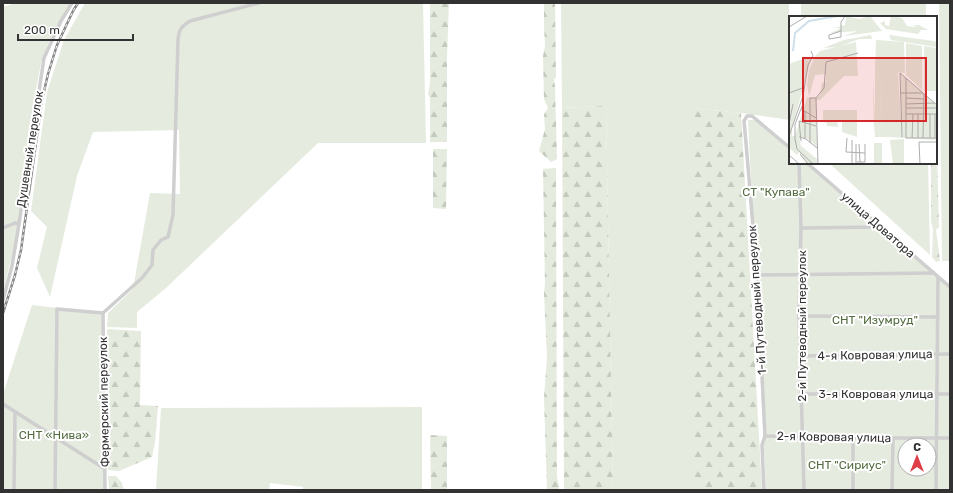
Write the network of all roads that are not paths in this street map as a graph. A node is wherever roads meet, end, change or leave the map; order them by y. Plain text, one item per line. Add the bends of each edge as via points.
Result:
1 (72, 3) edge
2 (259, 3) edge
3 (789, 147) edge
4 (799, 164) edge
5 (808, 164) edge
6 (19, 224) junction
7 (880, 226) junction
8 (3, 228) edge
9 (801, 228) junction
10 (934, 273) junction
11 (757, 275) junction
12 (801, 275) junction
13 (938, 277) junction
14 (950, 287) edge
15 (3, 300) edge
16 (103, 313) junction
17 (799, 316) junction
18 (938, 317) junction
19 (938, 354) junction
20 (950, 354) edge
21 (800, 356) junction
22 (802, 394) junction
23 (937, 394) junction
24 (950, 394) edge
25 (3, 404) edge
26 (15, 412) junction
27 (765, 436) junction
28 (803, 436) junction
29 (55, 437) junction
30 (937, 437) edge
31 (853, 438) junction
32 (893, 438) junction
33 (897, 438) edge
34 (937, 438) edge
35 (950, 438) edge
36 (105, 469) junction
37 (936, 477) edge
38 (14, 490) edge
39 (55, 490) edge
40 (105, 490) edge
41 (764, 490) edge
42 (804, 490) edge
43 (853, 490) edge
44 (892, 490) edge
45 (936, 490) edge

1 - 6 street, Душевный переулок via 44,58
2 - 16 street via 190,21 179,31 173,216 168,237 161,240 153,250 152,265 142,278
3 - 11 street, 1-й Путеводный переулок via 752,116 747,116 744,121
4 - 9 street, 2-й Путеводный переулок
5 - 7 street, улица Доватора
6 - 8 street
6 - 15 street, Душевный переулок
7 - 9 street
7 - 10 street, улица Доватора
9 - 12 street, 2-й Путеводный переулок
10 - 12 street
10 - 13 street, улица Доватора
11 - 12 street
11 - 27 street, 1-й Путеводный переулок
12 - 17 street, 2-й Путеводный переулок
13 - 14 street, улица Доватора
13 - 18 street
16 - 29 street via 57,309
16 - 36 street, Фермерский переулок
17 - 18 street
17 - 21 street, 2-й Путеводный переулок
18 - 19 street
19 - 20 street, 4-я Ковровая улица
19 - 21 street, 4-я Ковровая улица
19 - 23 street
21 - 22 street, 2-й Путеводный переулок
22 - 23 street, 3-я Ковровая улица
22 - 28 street, 2-й Путеводный переулок
23 - 24 street, 3-я Ковровая улица
23 - 30 street
25 - 26 street
26 - 29 street
26 - 38 street
27 - 28 street, 2-я Ковровая улица
27 - 41 street, 1-й Путеводный переулок via 762,445
28 - 31 street, 2-я Ковровая улица
28 - 42 street, 2-й Путеводный переулок
29 - 36 street
29 - 39 street
31 - 32 street, 2-я Ковровая улица
31 - 43 street
32 - 33 street, 2-я Ковровая улица
32 - 44 street
34 - 35 street, 2-я Ковровая улица
36 - 40 street, Фермерский переулок
37 - 45 street

